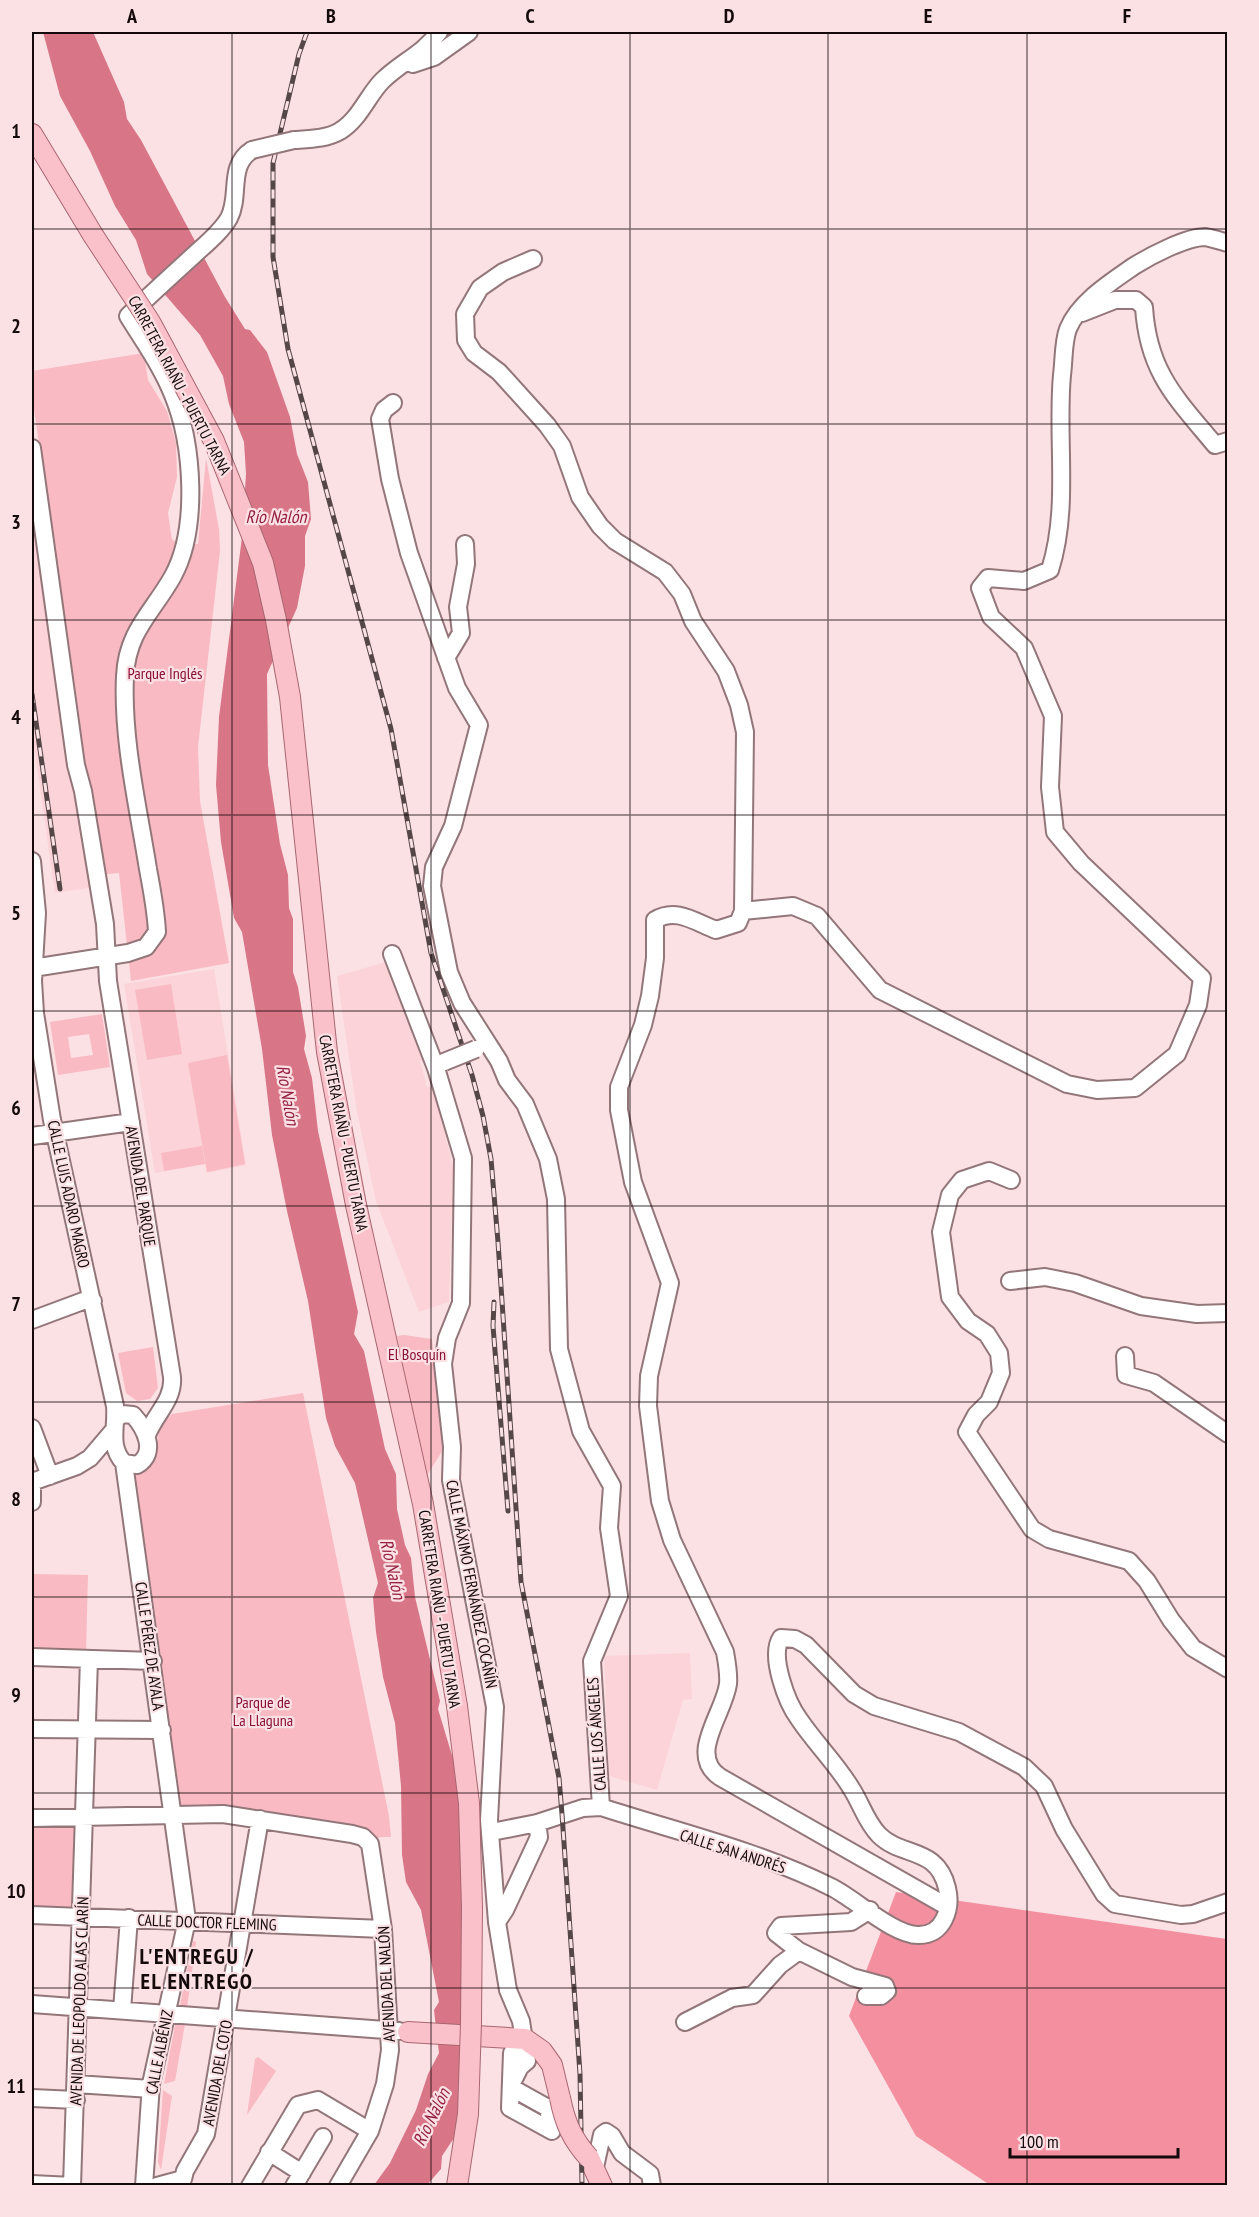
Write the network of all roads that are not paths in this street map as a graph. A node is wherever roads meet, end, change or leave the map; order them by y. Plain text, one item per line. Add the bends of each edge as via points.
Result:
1 (439, 32) edge
2 (469, 32) edge
3 (403, 67) junction
4 (32, 134) edge
5 (1227, 243) edge
6 (533, 259) dead end
7 (1079, 315) junction
8 (393, 403) dead end
9 (1227, 441) edge
10 (32, 448) edge
11 (465, 544) dead end
12 (446, 658) junction
13 (32, 861) edge
14 (743, 911) junction
15 (392, 954) dead end
16 (107, 958) junction
17 (33, 975) edge
18 (481, 1047) junction
19 (440, 1065) junction
20 (131, 1122) junction
21 (57, 1133) junction
22 (32, 1136) edge
23 (1011, 1180) dead end
24 (1010, 1281) dead end
25 (93, 1301) junction
26 (1227, 1313) edge
27 (32, 1320) edge
28 (1125, 1356) dead end
29 (159, 1410) junction
30 (120, 1417) junction
31 (32, 1428) edge
32 (1227, 1434) edge
33 (147, 1435) junction
34 (90, 1458) junction
35 (127, 1467) junction
36 (50, 1476) junction
37 (32, 1482) edge
38 (32, 1502) edge
39 (32, 1657) edge
40 (89, 1659) junction
41 (153, 1662) junction
42 (1227, 1669) edge
43 (32, 1729) edge
44 (89, 1729) junction
45 (162, 1730) junction
46 (601, 1807) junction
47 (173, 1814) junction
48 (86, 1817) junction
49 (32, 1818) edge
50 (260, 1819) junction
51 (537, 1823) junction
52 (492, 1832) junction
53 (1227, 1902) edge
54 (948, 1906) junction
55 (870, 1910) junction
56 (32, 1915) edge
57 (81, 1917) junction
58 (129, 1918) junction
59 (187, 1920) junction
60 (497, 1922) junction
61 (242, 1923) junction
62 (383, 1929) junction
63 (799, 1951) junction
64 (866, 1996) dead end
65 (32, 2004) edge
66 (78, 2007) junction
67 (122, 2010) junction
68 (166, 2014) junction
69 (226, 2018) junction
70 (685, 2022) dead end
71 (399, 2032) junction
72 (517, 2039) junction
73 (512, 2085) dead end
74 (151, 2089) junction
75 (76, 2092) junction
76 (32, 2098) edge
77 (370, 2131) junction
78 (323, 2137) dead end
79 (269, 2152) junction
80 (592, 2162) junction
81 (298, 2179) edge
82 (185, 2182) edge
83 (32, 2184) edge
84 (72, 2186) edge
85 (144, 2186) edge
86 (158, 2186) edge
87 (249, 2186) edge
88 (338, 2186) edge
89 (457, 2186) edge
90 (602, 2186) edge
91 (652, 2186) edge

1 - 3 street via 428,47
2 - 3 street via 434,57
3 - 16 street, bridge via 383,80 340,131 252,150 243,156 235,173 233,207 228,219 128,316 164,375 180,414 186,439 189,511 179,562 135,630 125,674 125,720 157,932 146,947
4 - 89 main road, CARRETERA RIAÑU - PUERTU TARNA, bridge via 150,322 214,441 263,563 276,620 290,697 327,1052 356,1205 423,1504 469,1803 471,2023 468,2114
5 - 7 street via 1204,237 1145,259 1111,282
6 - 14 street via 480,288 465,314 466,339 474,353 499,372 547,425 562,447 580,497 600,526 615,541 665,572 726,671 739,705 747,756
7 - 9 street via 1115,300 1136,300 1144,307 1152,355 1170,392 1215,445
7 - 14 street via 1068,329 1064,360 1059,405 1061,484 1056,549 1050,570 1024,580 988,578 981,588 990,618 1024,648 1053,716 1050,787 1055,832 1202,978 1198,1005 1178,1054 1135,1088 1097,1090 1067,1084 880,990 817,916 793,906
8 - 12 street via 380,418 390,479 409,552
10 - 16 street, AVENIDA DEL PARQUE
11 - 12 street via 466,564 458,607 461,633
12 - 18 street via 457,688 479,725 453,826 434,867 432,886 449,972
13 - 17 street, CALLE LUIS ADARO MAGRO via 37,913
14 - 54 street via 738,923 728,929 716,930 678,914 666,914 655,920 650,996 619,1088 619,1110 633,1182 670,1283 649,1376 648,1406 660,1501 672,1540 725,1652 728,1669 728,1684 707,1744 706,1759 710,1771
15 - 19 street, CALLE MÁXIMO FERNÁNDEZ COCAÑÍN
16 - 17 street
16 - 20 street, AVENIDA DEL PARQUE
17 - 21 street, CALLE LUIS ADARO MAGRO via 44,1072
18 - 19 street, bridge
18 - 46 street, CALLE LOS ÁNGELES via 499,1061 525,1104 548,1159 556,1199 559,1348 581,1431 612,1486 609,1528 619,1596 592,1661
19 - 52 street, CALLE MÁXIMO FERNÁNDEZ COCAÑÍN via 464,1158 461,1303 447,1338 443,1364 452,1447 451,1480 495,1707 489,1815
20 - 21 street
20 - 29 street, AVENIDA DEL PARQUE via 173,1387
21 - 22 street
21 - 25 street, CALLE LUIS ADARO MAGRO
23 - 42 street via 988,1172 962,1180 950,1195 941,1232 950,1297 968,1321 987,1334 999,1353 1001,1373 988,1402 967,1432 1032,1529 1049,1539 1129,1561 1193,1648
24 - 26 street via 1045,1277 1141,1306 1197,1314
25 - 27 street
25 - 30 street, CALLE LUIS ADARO MAGRO
28 - 32 street via 1126,1375 1154,1383
29 - 30 street
29 - 33 street, AVENIDA DEL PARQUE
30 - 33 street
30 - 34 street
30 - 35 street, CALLE PÉREZ DE AYALA via 116,1451
31 - 36 street
33 - 35 street, AVENIDA DEL PARQUE via 144,1460
34 - 35 street
34 - 36 street
35 - 41 street, CALLE PÉREZ DE AYALA
36 - 37 street
37 - 38 street
39 - 40 street
40 - 41 street
40 - 44 street, AVENIDA DE LEOPOLDO ALAS CLARÍN
41 - 45 street, CALLE PÉREZ DE AYALA
43 - 44 street
44 - 45 street
44 - 48 street, AVENIDA DE LEOPOLDO ALAS CLARÍN
45 - 47 street, CALLE PÉREZ DE AYALA
46 - 51 street, CALLE SAN ANDRÉS via 583,1808
46 - 55 street, CALLE SAN ANDRÉS via 785,1867
47 - 48 street
47 - 50 street
47 - 59 street, CALLE ALBÉNIZ
48 - 49 street
48 - 57 street, AVENIDA DE LEOPOLDO ALAS CLARÍN
50 - 61 street, AVENIDA DEL COTO
50 - 62 street, AVENIDA DEL NALÓN via 363,1837 370,1844
51 - 52 street, CALLE SAN ANDRÉS
51 - 60 street via 539,1838
52 - 60 street, CALLE MÁXIMO FERNÁNDEZ COCAÑÍN
53 - 54 street via 1181,1915 1115,1904 1104,1894 1064,1829 1044,1786 1024,1767 959,1732 874,1706 855,1694 806,1646 795,1639 781,1638 776,1662 798,1718 851,1788 881,1838 935,1863 944,1879
54 - 55 street, CALLE SAN ANDRÉS via 939,1927 922,1935 897,1930
55 - 63 street via 851,1922 781,1926 776,1933
56 - 57 street, CALLE DOCTOR FLEMING
57 - 58 street, CALLE DOCTOR FLEMING
57 - 66 street, AVENIDA DE LEOPOLDO ALAS CLARÍN
58 - 59 street, CALLE DOCTOR FLEMING
58 - 67 street
59 - 61 street, CALLE DOCTOR FLEMING
59 - 68 street, CALLE ALBÉNIZ
60 - 72 street, CALLE MÁXIMO FERNÁNDEZ COCAÑÍN via 508,1990 522,2020
61 - 62 street, CALLE DOCTOR FLEMING
61 - 69 street, AVENIDA DEL COTO
62 - 71 street, AVENIDA DEL NALÓN
63 - 64 street via 852,1977 885,1986 887,1991 881,1996
63 - 70 street via 780,1965 753,1995 732,1998
65 - 66 street
66 - 67 street
66 - 75 street, AVENIDA DE LEOPOLDO ALAS CLARÍN
67 - 68 street
68 - 69 street
68 - 74 street, CALLE ALBÉNIZ
69 - 71 street
69 - 82 street, AVENIDA DEL COTO via 206,2134 184,2171
71 - 72 main road
71 - 77 street, AVENIDA DEL NALÓN
72 - 73 street via 512,2053
72 - 80 main road, bridge via 542,2051 552,2066 565,2123
74 - 75 street
74 - 85 street, CALLE ALBÉNIZ
75 - 76 street
75 - 84 street, AVENIDA DE LEOPOLDO ALAS CLARÍN
77 - 79 street via 318,2100 298,2105
77 - 88 street, AVENIDA DEL NALÓN
78 - 81 street
79 - 81 street
79 - 87 street
80 - 90 main road
80 - 91 street via 606,2132 622,2153 650,2174
82 - 86 street
83 - 84 street

